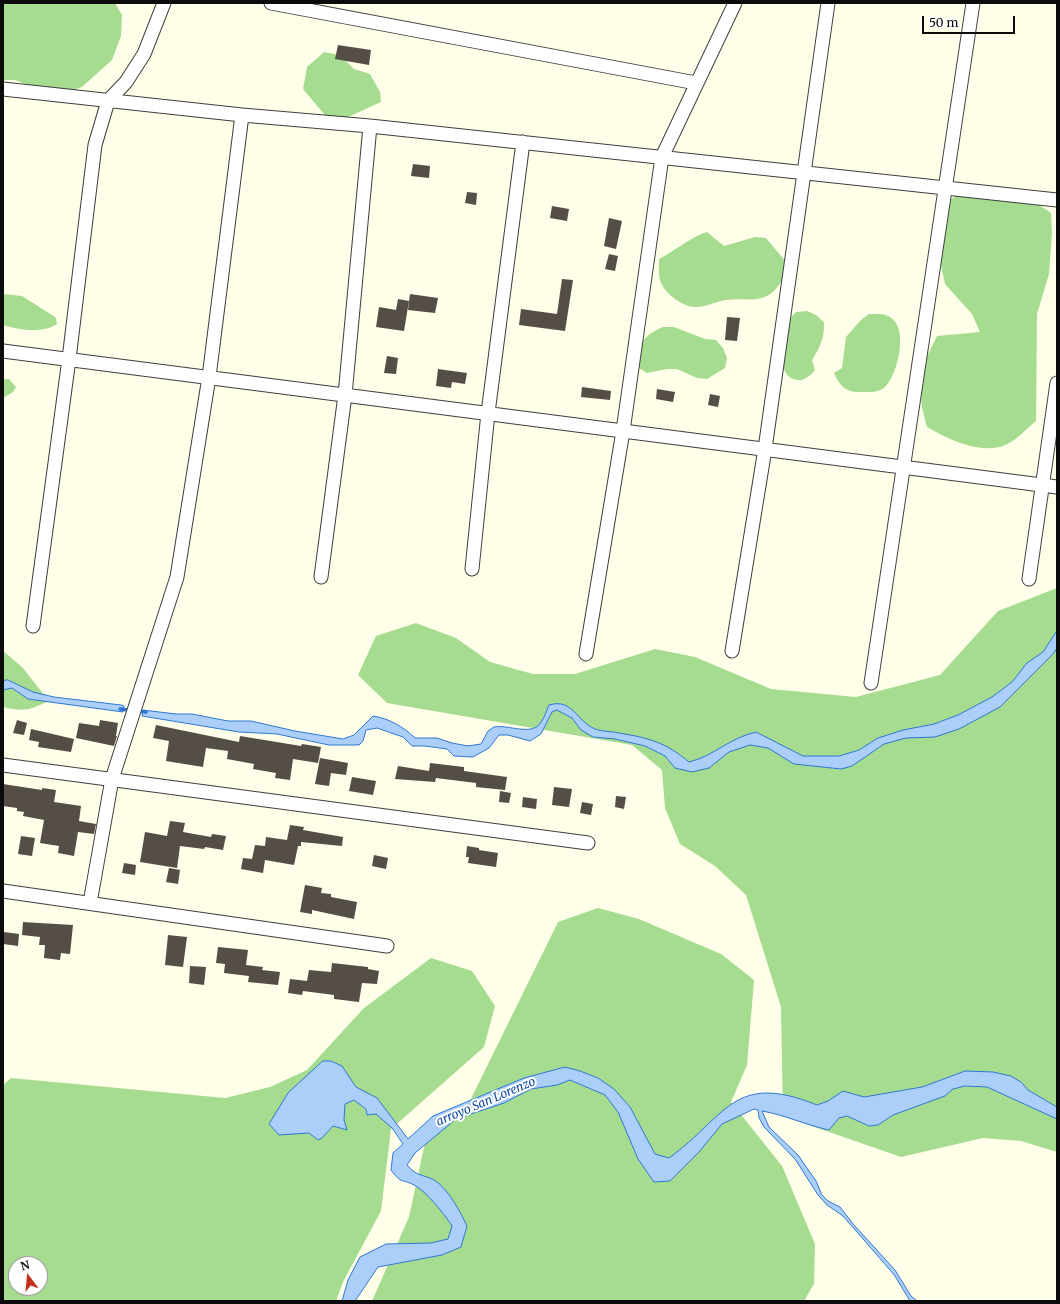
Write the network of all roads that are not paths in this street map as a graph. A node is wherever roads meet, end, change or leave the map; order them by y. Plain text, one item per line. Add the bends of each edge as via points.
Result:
1 (164, 3) edge
2 (271, 3) edge
3 (735, 3) edge
4 (828, 3) edge
5 (973, 3) edge
6 (696, 83) junction
7 (3, 89) edge
8 (108, 101) junction
9 (242, 115) junction
10 (370, 126) junction
11 (523, 142) junction
12 (662, 157) junction
13 (804, 172) junction
14 (946, 187) junction
15 (1057, 200) edge
16 (3, 351) edge
17 (69, 359) junction
18 (209, 377) junction
19 (1057, 383) edge
20 (345, 395) junction
21 (488, 413) junction
22 (623, 431) junction
23 (765, 449) junction
24 (904, 467) junction
25 (1042, 485) junction
26 (1057, 487) edge
27 (472, 569) dead end
28 (321, 576) dead end
29 (1029, 579) dead end
30 (33, 626) dead end
31 (732, 650) dead end
32 (586, 654) dead end
33 (871, 683) dead end
34 (3, 764) edge
35 (112, 779) junction
36 (588, 843) dead end
37 (3, 891) edge
38 (90, 903) junction
39 (387, 946) dead end

1 - 8 street via 144,54 126,82
2 - 6 street
3 - 6 street
4 - 13 street
5 - 14 street
6 - 12 street
7 - 8 street
8 - 9 street
8 - 17 street via 95,145
9 - 10 street
9 - 18 street
10 - 11 street
10 - 20 street
11 - 12 street
11 - 21 street
12 - 13 street
12 - 22 street
13 - 14 street
13 - 23 street
14 - 15 street
14 - 24 street
16 - 17 street
17 - 18 street
17 - 30 street
18 - 20 street
18 - 35 street via 177,577
19 - 25 street
20 - 21 street
20 - 28 street
21 - 22 street
21 - 27 street
22 - 23 street
22 - 32 street
23 - 24 street
23 - 31 street
24 - 25 street
24 - 33 street
25 - 26 street
25 - 29 street
34 - 35 street
35 - 36 street
35 - 38 street
37 - 38 street
38 - 39 street

